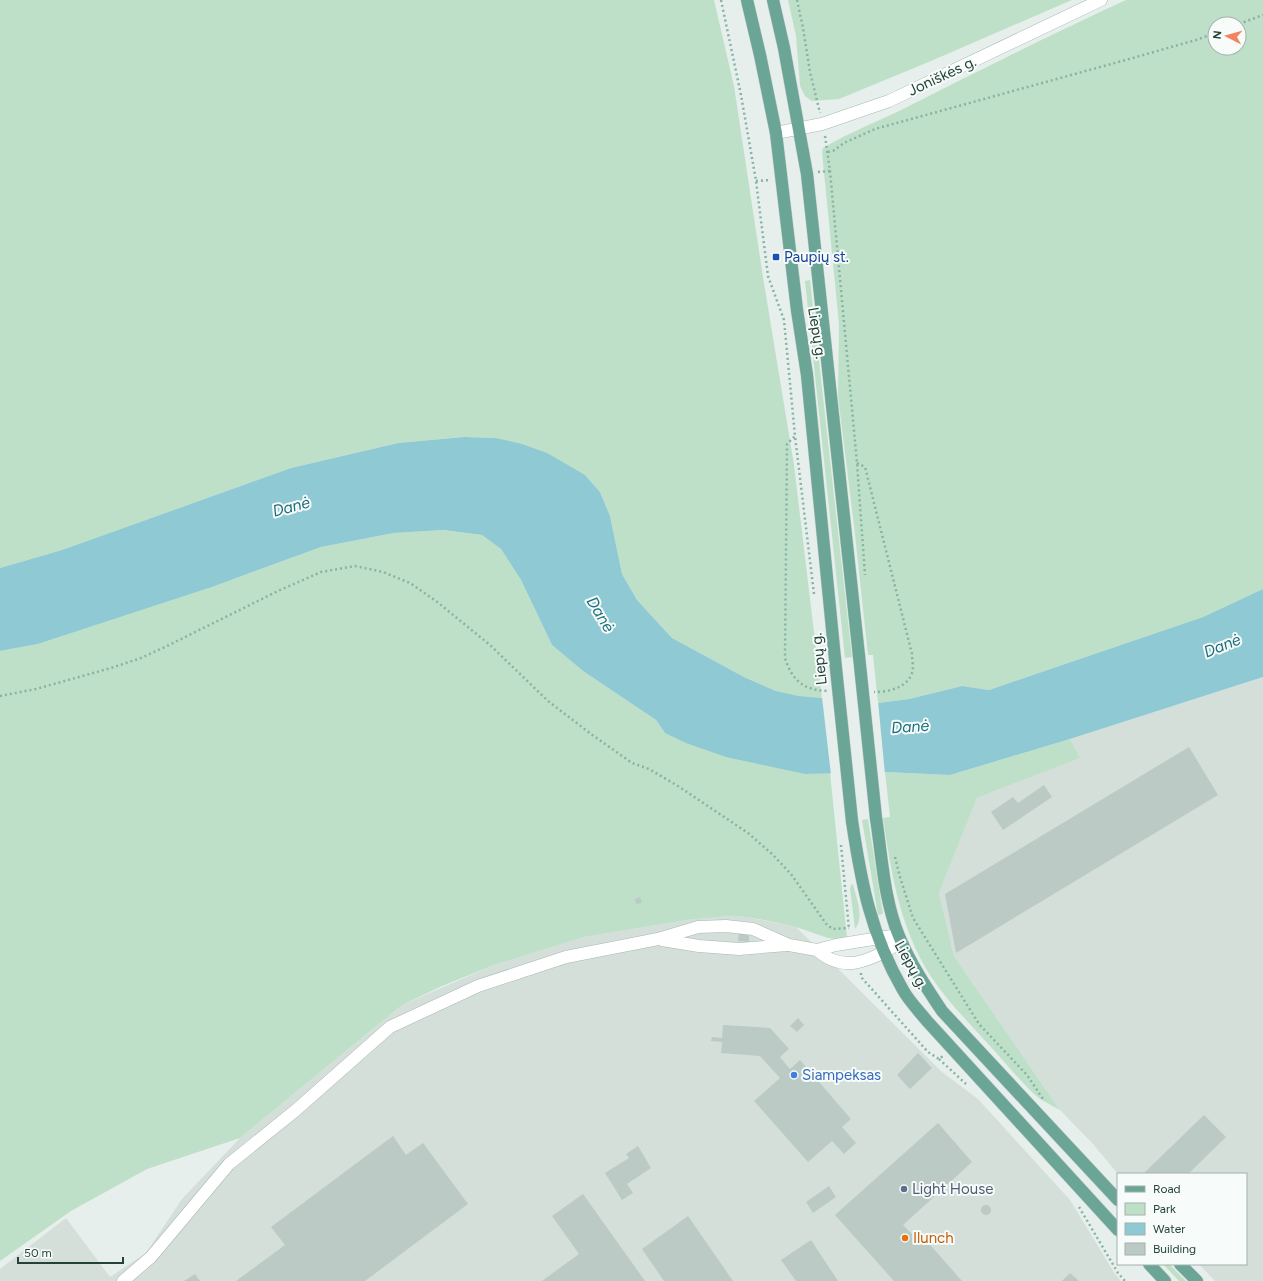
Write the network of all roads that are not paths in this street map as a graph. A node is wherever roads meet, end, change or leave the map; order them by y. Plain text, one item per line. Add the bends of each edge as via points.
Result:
1 (747, 0) edge
2 (773, 0) edge
3 (1101, 0) edge
4 (799, 129) junction
5 (776, 133) junction
6 (878, 938) junction
7 (658, 939) junction
8 (900, 939) junction
9 (789, 945) junction
10 (817, 950) junction
11 (884, 952) junction
12 (1117, 1199) edge
13 (1117, 1229) edge
14 (1150, 1265) edge
15 (1181, 1265) edge
16 (122, 1281) edge
17 (1165, 1281) edge
18 (1197, 1281) edge

1 - 5 main road, Liepų g.
2 - 4 main road, Liepų g.
3 - 4 street, Joniškės g. via 889,101 822,124
4 - 5 street, Joniškės g.
4 - 8 main road, Liepų g., bridge via 814,230 876,818 889,902
5 - 6 main road, Liepų g., bridge via 796,302 808,375 852,821 868,909
6 - 8 street
6 - 10 street
6 - 11 main road, Liepų g.
7 - 9 street via 739,949
7 - 9 street via 698,926 726,926 753,929
7 - 16 street via 566,957 544,964 478,986 390,1027 296,1110 229,1164 151,1257
8 - 11 street
8 - 12 main road, Liepų g. via 921,980 942,1011
9 - 10 street
10 - 11 street via 826,958 846,963 859,962
11 - 13 main road, Liepų g. via 903,990 927,1021
14 - 17 main road
15 - 18 main road

